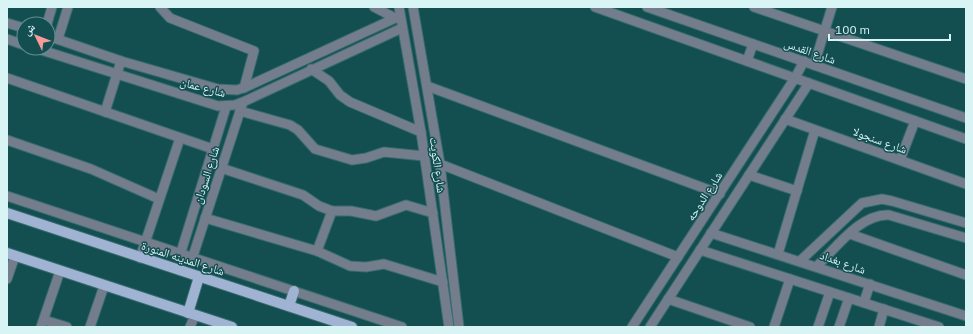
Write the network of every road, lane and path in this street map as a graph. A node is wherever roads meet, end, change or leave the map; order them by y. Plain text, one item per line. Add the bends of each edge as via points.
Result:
1 (68, 7) edge
2 (160, 7) edge
3 (374, 7) edge
4 (413, 7) edge
5 (595, 7) edge
6 (647, 7) edge
7 (832, 7) edge
8 (757, 8) edge
9 (398, 14) edge
10 (402, 28) junction
11 (825, 32) junction
12 (58, 39) joint
13 (753, 44) junction
14 (56, 55) edge
15 (121, 60) junction
16 (747, 61) junction
17 (804, 61) junction
18 (814, 65) junction
19 (311, 69) junction
20 (116, 75) junction
21 (7, 78) edge
22 (795, 78) junction
23 (966, 79) edge
24 (255, 83) junction
25 (809, 83) junction
26 (427, 86) junction
27 (244, 88) junction
28 (261, 94) junction
29 (226, 107) junction
30 (241, 107) junction
31 (105, 112) junction
32 (966, 118) edge
33 (785, 119) junction
34 (433, 120) junction
35 (915, 120) junction
36 (420, 127) junction
37 (815, 130) junction
38 (180, 138) junction
39 (966, 138) edge
40 (7, 140) edge
41 (213, 150) junction
42 (424, 156) junction
43 (900, 160) junction
44 (440, 164) junction
45 (221, 168) junction
46 (749, 175) junction
47 (966, 184) edge
48 (797, 191) junction
49 (720, 194) junction
50 (7, 196) edge
51 (159, 199) junction
52 (882, 199) junction
53 (332, 211) junction
54 (7, 213) edge
55 (432, 213) junction
56 (881, 214) junction
57 (205, 218) junction
58 (702, 221) junction
59 (966, 223) edge
60 (713, 230) junction
61 (850, 234) junction
62 (966, 238) edge
63 (145, 241) junction
64 (700, 250) junction
65 (317, 251) junction
66 (182, 252) junction
67 (11, 254) edge
68 (778, 254) junction
69 (193, 256) junction
70 (678, 257) junction
71 (140, 258) junction
72 (800, 261) junction
73 (817, 266) junction
74 (60, 271) junction
75 (966, 275) edge
76 (199, 277) junction
77 (7, 279) edge
78 (790, 279) junction
79 (443, 282) junction
80 (870, 284) junction
81 (104, 286) junction
82 (294, 291) junction
83 (830, 292) junction
84 (849, 298) junction
85 (668, 300) junction
86 (864, 302) junction
87 (288, 306) junction
88 (884, 309) junction
89 (192, 314) junction
90 (966, 315) edge
91 (42, 323) edge
92 (915, 323) edge
93 (67, 327) edge
94 (90, 327) edge
95 (190, 327) edge
96 (232, 327) edge
97 (352, 327) edge
98 (402, 327) edge
99 (449, 327) edge
100 (459, 327) edge
101 (632, 327) edge
102 (650, 327) edge
103 (750, 327) edge
104 (774, 327) edge
105 (818, 327) edge
106 (840, 327) edge
107 (879, 327) edge
108 (939, 327) edge

1 - 12 street
2 - 27 street via 170,18 254,51
3 - 9 street
4 - 26 street, شارع الكويت
5 - 16 street
6 - 13 street, شارع القدس
7 - 11 street
8 - 11 street, شارع القدس
9 - 10 street, شارع الكويت
9 - 24 street, شارع عمان
10 - 19 street, شارع عمان
10 - 36 street, شارع الكويت
11 - 18 street
11 - 23 street, شارع القدس
12 - 15 street, شارع عمان
13 - 16 street
13 - 17 street, شارع القدس
14 - 20 street, شارع عمان
15 - 20 street
15 - 27 street, شارع عمان via 218,89 228,91
16 - 22 street
17 - 18 street, شارع القدس
17 - 22 street, شارع الدوحه
18 - 32 street, شارع القدس
19 - 28 street, شارع عمان
19 - 36 street via 329,81 340,95 350,102
20 - 29 street, شارع عمان
20 - 31 street
21 - 31 street
22 - 25 street
22 - 49 street, شارع الدوحه
24 - 27 street, شارع عمان
24 - 28 street
25 - 33 street
25 - 35 street
26 - 34 street, شارع الكويت
26 - 49 street
28 - 30 street, شارع عمان
29 - 30 street, شارع عمان
29 - 41 street, شارع السودان
30 - 42 street via 290,125 315,149 352,160 384,152
30 - 45 street, شارع السودان
31 - 38 street
33 - 37 street, شارع سنجولا
33 - 46 street
34 - 36 street
34 - 44 street, شارع الكويت
35 - 39 street
35 - 43 street
36 - 42 street, شارع الكويت
37 - 43 street, شارع سنجولا
37 - 48 street
38 - 41 street
38 - 51 street
40 - 51 street via 91,169
41 - 66 street, شارع السودان
42 - 55 street, شارع الكويت
43 - 47 street, شارع سنجولا
44 - 70 street
44 - 100 street, شارع الكويت
45 - 53 street via 303,195
45 - 57 street, شارع السودان
46 - 48 street
46 - 60 street
48 - 68 street
49 - 58 street, شارع الدوحه
50 - 63 street
51 - 63 street
52 - 56 street
52 - 59 street
52 - 72 street via 872,200 854,209
53 - 55 street via 351,211 376,216 406,205
53 - 65 street
54 - 71 main road, شارع المدينه المنورة
55 - 79 street, شارع الكويت
56 - 61 street via 866,220
56 - 62 street
57 - 65 street
57 - 69 street, شارع السودان
58 - 60 street, شارع بغداد
58 - 70 street, شارع الدوحه
60 - 64 street
60 - 68 street, شارع بغداد
61 - 73 street
61 - 75 street
63 - 66 street
63 - 71 street
64 - 78 street
64 - 85 street
65 - 79 street via 350,266 363,268 384,264
66 - 69 street
67 - 74 main road
67 - 77 street
68 - 72 street, شارع بغداد
69 - 82 street
70 - 101 street, شارع الدوحه
71 - 76 main road, شارع المدينه المنورة
72 - 73 street, شارع بغداد
73 - 80 street, شارع بغداد
74 - 81 main road
74 - 91 street
76 - 87 main road, شارع المدينه المنورة
76 - 89 main road
78 - 83 street
78 - 104 street
79 - 99 street, شارع الكويت
80 - 86 street
80 - 90 street, شارع بغداد
81 - 89 main road
81 - 94 street
82 - 87 main road
82 - 98 street
83 - 84 street
83 - 105 street
84 - 86 street
84 - 106 street
85 - 102 street
85 - 103 street
86 - 88 street
87 - 97 main road, شارع المدينه المنورة
88 - 92 street
88 - 107 street
89 - 95 street
89 - 96 main road
91 - 93 street
92 - 108 street

